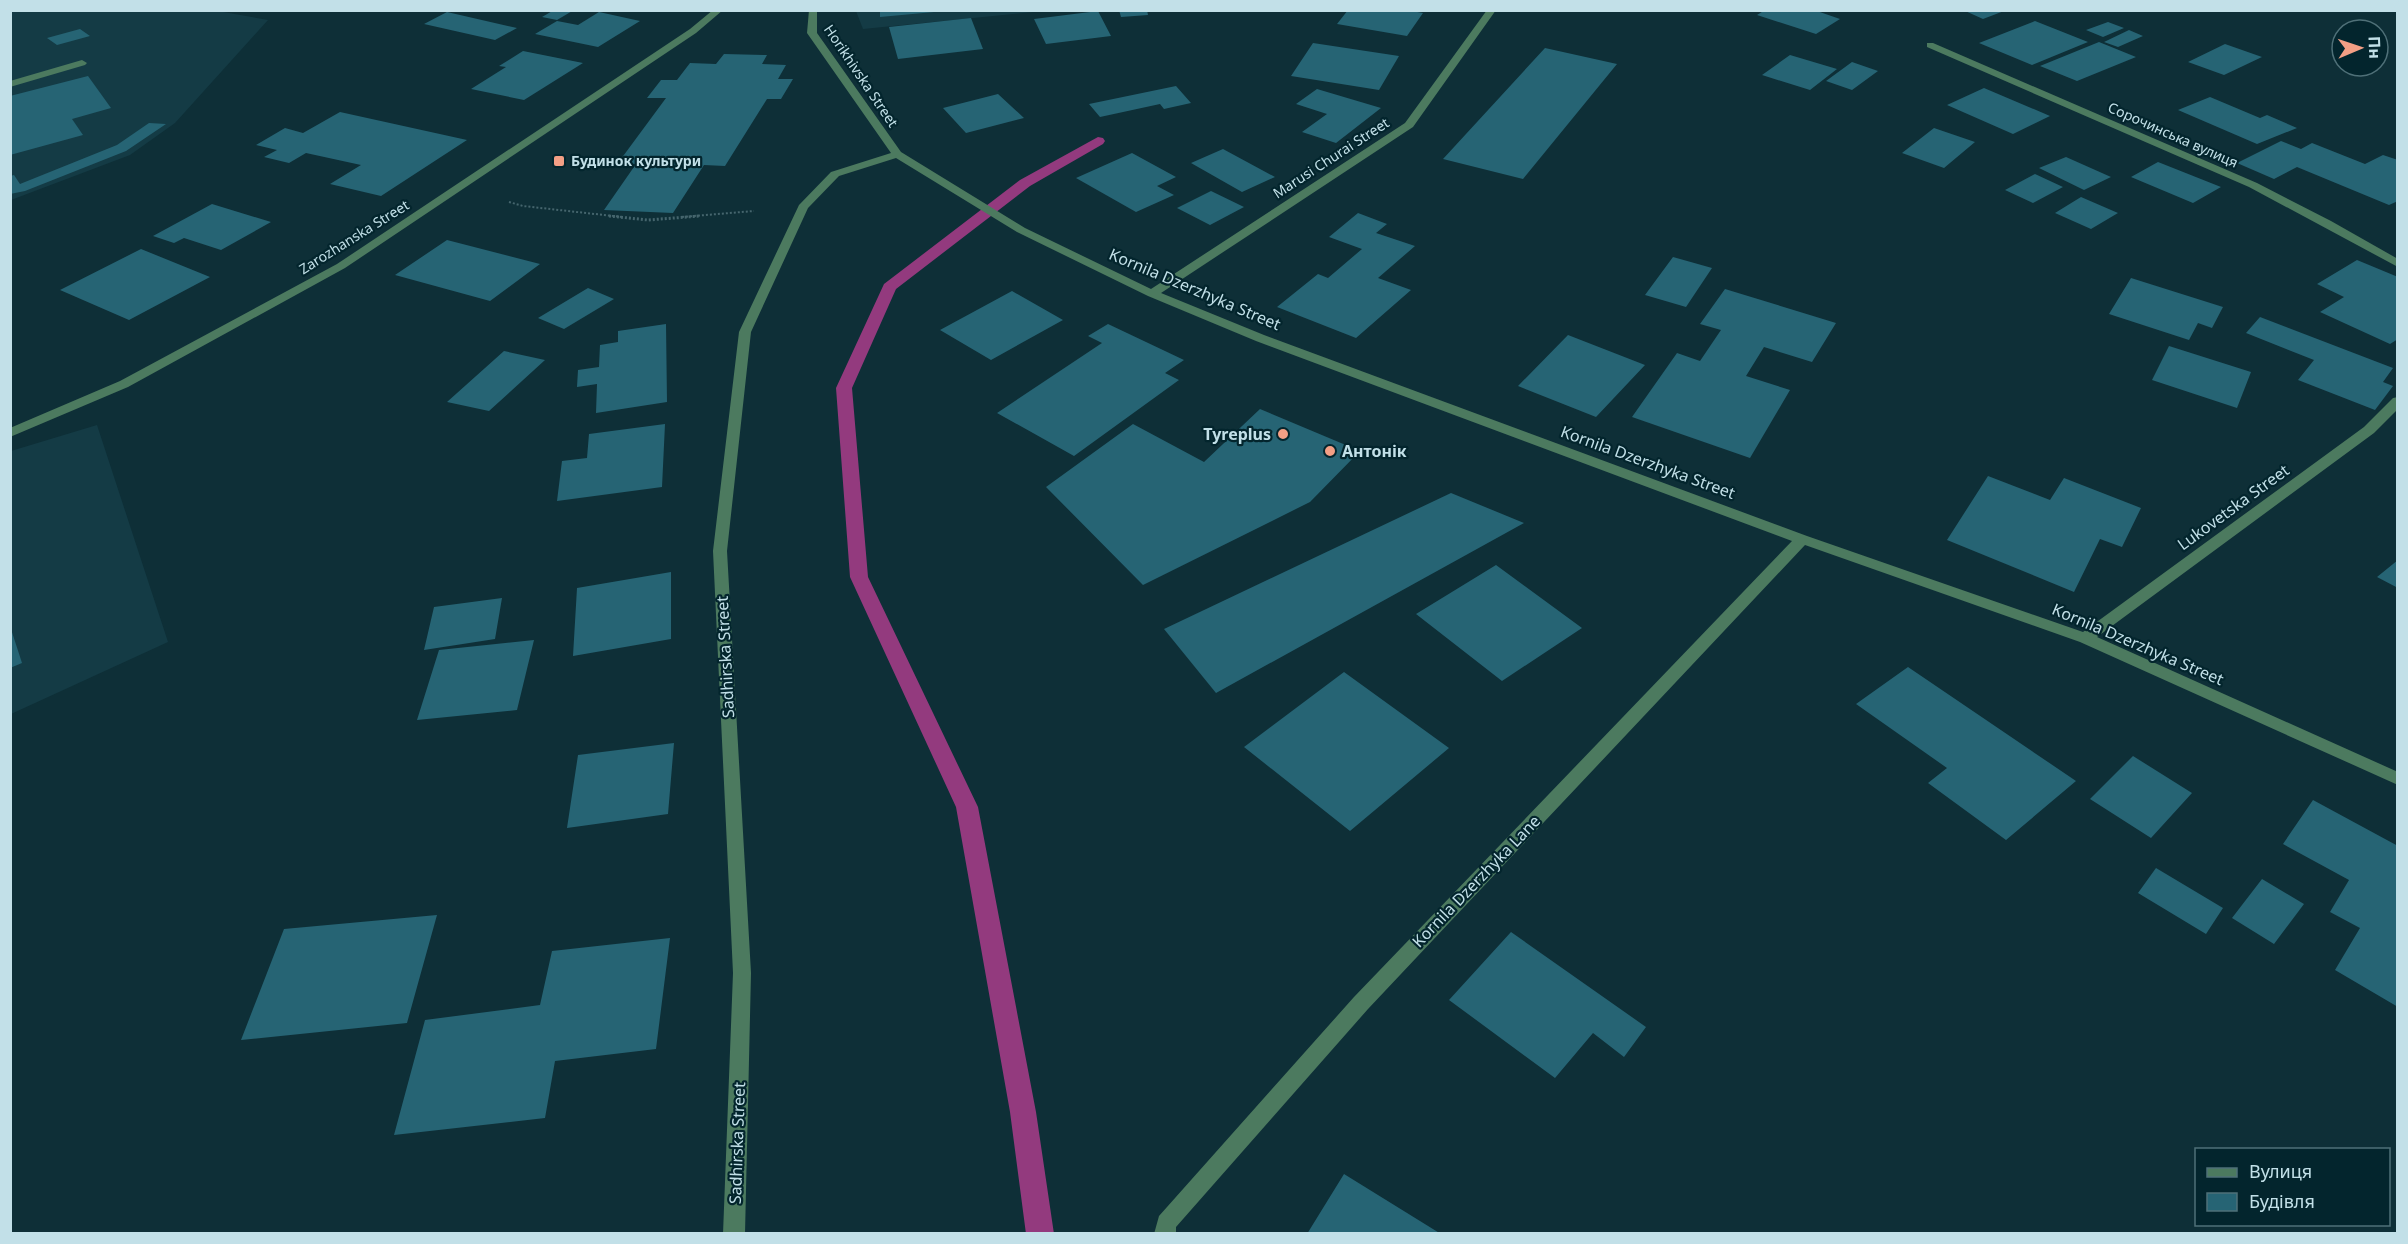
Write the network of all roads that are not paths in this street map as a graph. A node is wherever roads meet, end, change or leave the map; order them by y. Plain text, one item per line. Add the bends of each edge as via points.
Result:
1 (718, 10) edge
2 (813, 10) edge
3 (1492, 10) edge
4 (1930, 45) dead end
5 (82, 63) dead end
6 (10, 84) edge
7 (897, 153) junction
8 (2397, 264) edge
9 (1152, 294) junction
10 (2397, 401) edge
11 (11, 434) edge
12 (1802, 538) junction
13 (2085, 638) junction
14 (2397, 779) edge
15 (734, 1233) edge
16 (1165, 1233) edge

1 - 11 street, Zarozhanska Street via 693,31 331,271 124,384
2 - 7 street, Horikhivska Street via 812,33
3 - 9 street, Marusi Churai Street via 1408,125
4 - 8 street, Сорочинська вулиця via 2253,185
5 - 6 street
7 - 9 street, Kornila Dzerzhyka Street via 1021,230
7 - 15 street, Sadhirska Street via 835,174 803,207 745,332 720,551 741,974
9 - 12 street, Kornila Dzerzhyka Street via 1271,342
10 - 13 street, Lukovetska Street via 2369,430
12 - 13 street, Kornila Dzerzhyka Street
12 - 16 street, Kornila Dzerzhyka Lane via 1360,1003 1166,1223
13 - 14 street, Kornila Dzerzhyka Street

